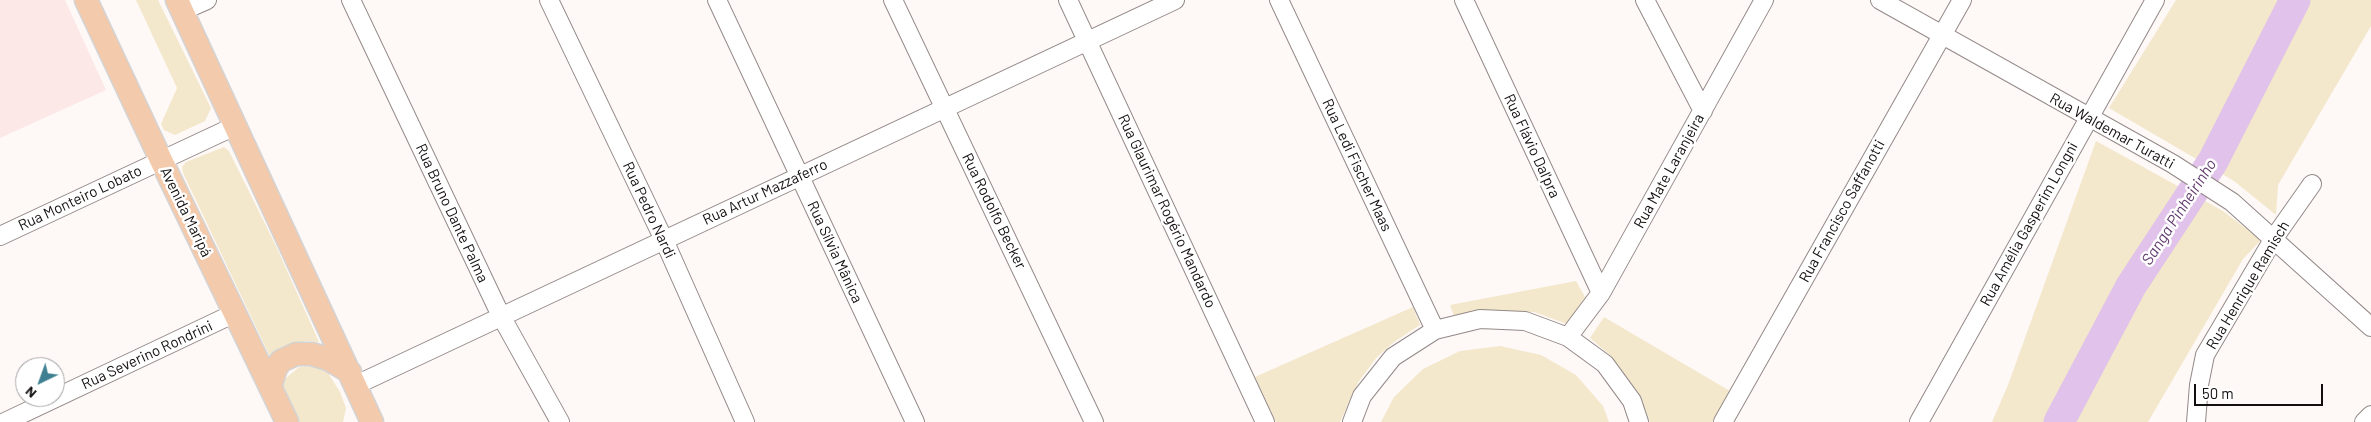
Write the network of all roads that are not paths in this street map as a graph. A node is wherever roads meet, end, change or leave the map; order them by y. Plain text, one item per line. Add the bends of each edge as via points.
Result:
1 (86, 0) edge
2 (207, 0) edge
3 (351, 0) edge
4 (549, 0) edge
5 (717, 0) edge
6 (893, 0) edge
7 (1068, 0) edge
8 (1175, 0) edge
9 (1279, 0) edge
10 (1464, 0) edge
11 (1645, 0) edge
12 (1764, 0) edge
13 (1880, 0) edge
14 (1962, 0) edge
15 (2155, 0) edge
16 (179, 6) edge
17 (1941, 34) junction
18 (1088, 41) junction
19 (944, 108) junction
20 (1703, 110) junction
21 (2088, 118) junction
22 (236, 126) junction
23 (160, 160) junction
24 (800, 176) junction
25 (2312, 184) dead end
26 (0, 236) edge
27 (2274, 238) junction
28 (664, 240) junction
29 (1601, 293) junction
30 (235, 313) junction
31 (501, 316) junction
32 (2371, 327) edge
33 (1436, 330) junction
34 (1568, 336) junction
35 (353, 379) junction
36 (270, 387) junction
37 (2371, 415) edge
38 (370, 421) edge
39 (5, 422) edge
40 (287, 422) edge
41 (560, 422) edge
42 (745, 422) edge
43 (916, 422) edge
44 (1094, 422) edge
45 (1265, 422) edge
46 (1352, 422) edge
47 (1639, 422) edge
48 (1723, 422) edge
49 (1919, 422) edge
50 (2196, 422) edge
51 (2364, 422) edge

1 - 23 main road, Avenida Maripá
2 - 16 street
3 - 31 street, Rua Bruno Dante Palma
4 - 28 street, Rua Pedro Nardi
5 - 24 street, Rua Sílvia Mânica
6 - 19 street, Rua Rodolfo Becker
7 - 18 street, Rua Glaurimar Rogério Mandardo
8 - 18 street, Rua Artur Mazzaferro
9 - 33 street, Rua Ledi Fischer Maas
10 - 29 street, Rua Flávio Dal'pra
11 - 20 street
12 - 20 street, Rua Mate Laranjeira
13 - 17 street, Rua Waldemar Turatti
14 - 17 street, Rua Francisco Saffanotti
15 - 21 street, Rua Amélia Gasperim Longni
16 - 22 main road
17 - 21 street, Rua Waldemar Turatti
17 - 48 street, Rua Francisco Saffanotti
18 - 19 street, Rua Artur Mazzaferro
18 - 45 street, Rua Glaurimar Rogério Mandardo
19 - 24 street, Rua Artur Mazzaferro
19 - 44 street, Rua Rodolfo Becker
20 - 29 street, Rua Mate Laranjeira
21 - 27 street, Rua Waldemar Turatti via 2173,164 2232,202
21 - 49 street, Rua Amélia Gasperim Longni
22 - 23 street, Rua Monteiro Lobato
22 - 35 main road
23 - 26 street, Rua Monteiro Lobato
23 - 30 main road, Avenida Maripá
24 - 28 street, Rua Artur Mazzaferro
24 - 43 street, Rua Sílvia Mânica
25 - 27 street, Rua Henrique Ramisch
27 - 32 street, Rua Waldemar Turatti
27 - 50 street, Rua Henrique Ramisch via 2205,355
28 - 31 street, Rua Artur Mazzaferro
28 - 42 street, Rua Pedro Nardi
29 - 34 street, Rua Mate Laranjeira
30 - 36 main road, Avenida Maripá
30 - 39 street, Rua Severino Rondrini
31 - 35 street, Rua Artur Mazzaferro
31 - 41 street, Rua Bruno Dante Palma
33 - 34 street via 1480,319 1525,321
33 - 46 street via 1393,357 1362,396
34 - 47 street via 1605,364 1632,401
35 - 36 main road via 328,359 296,354 276,368
35 - 38 main road
36 - 40 main road, Avenida Maripá
37 - 51 street

